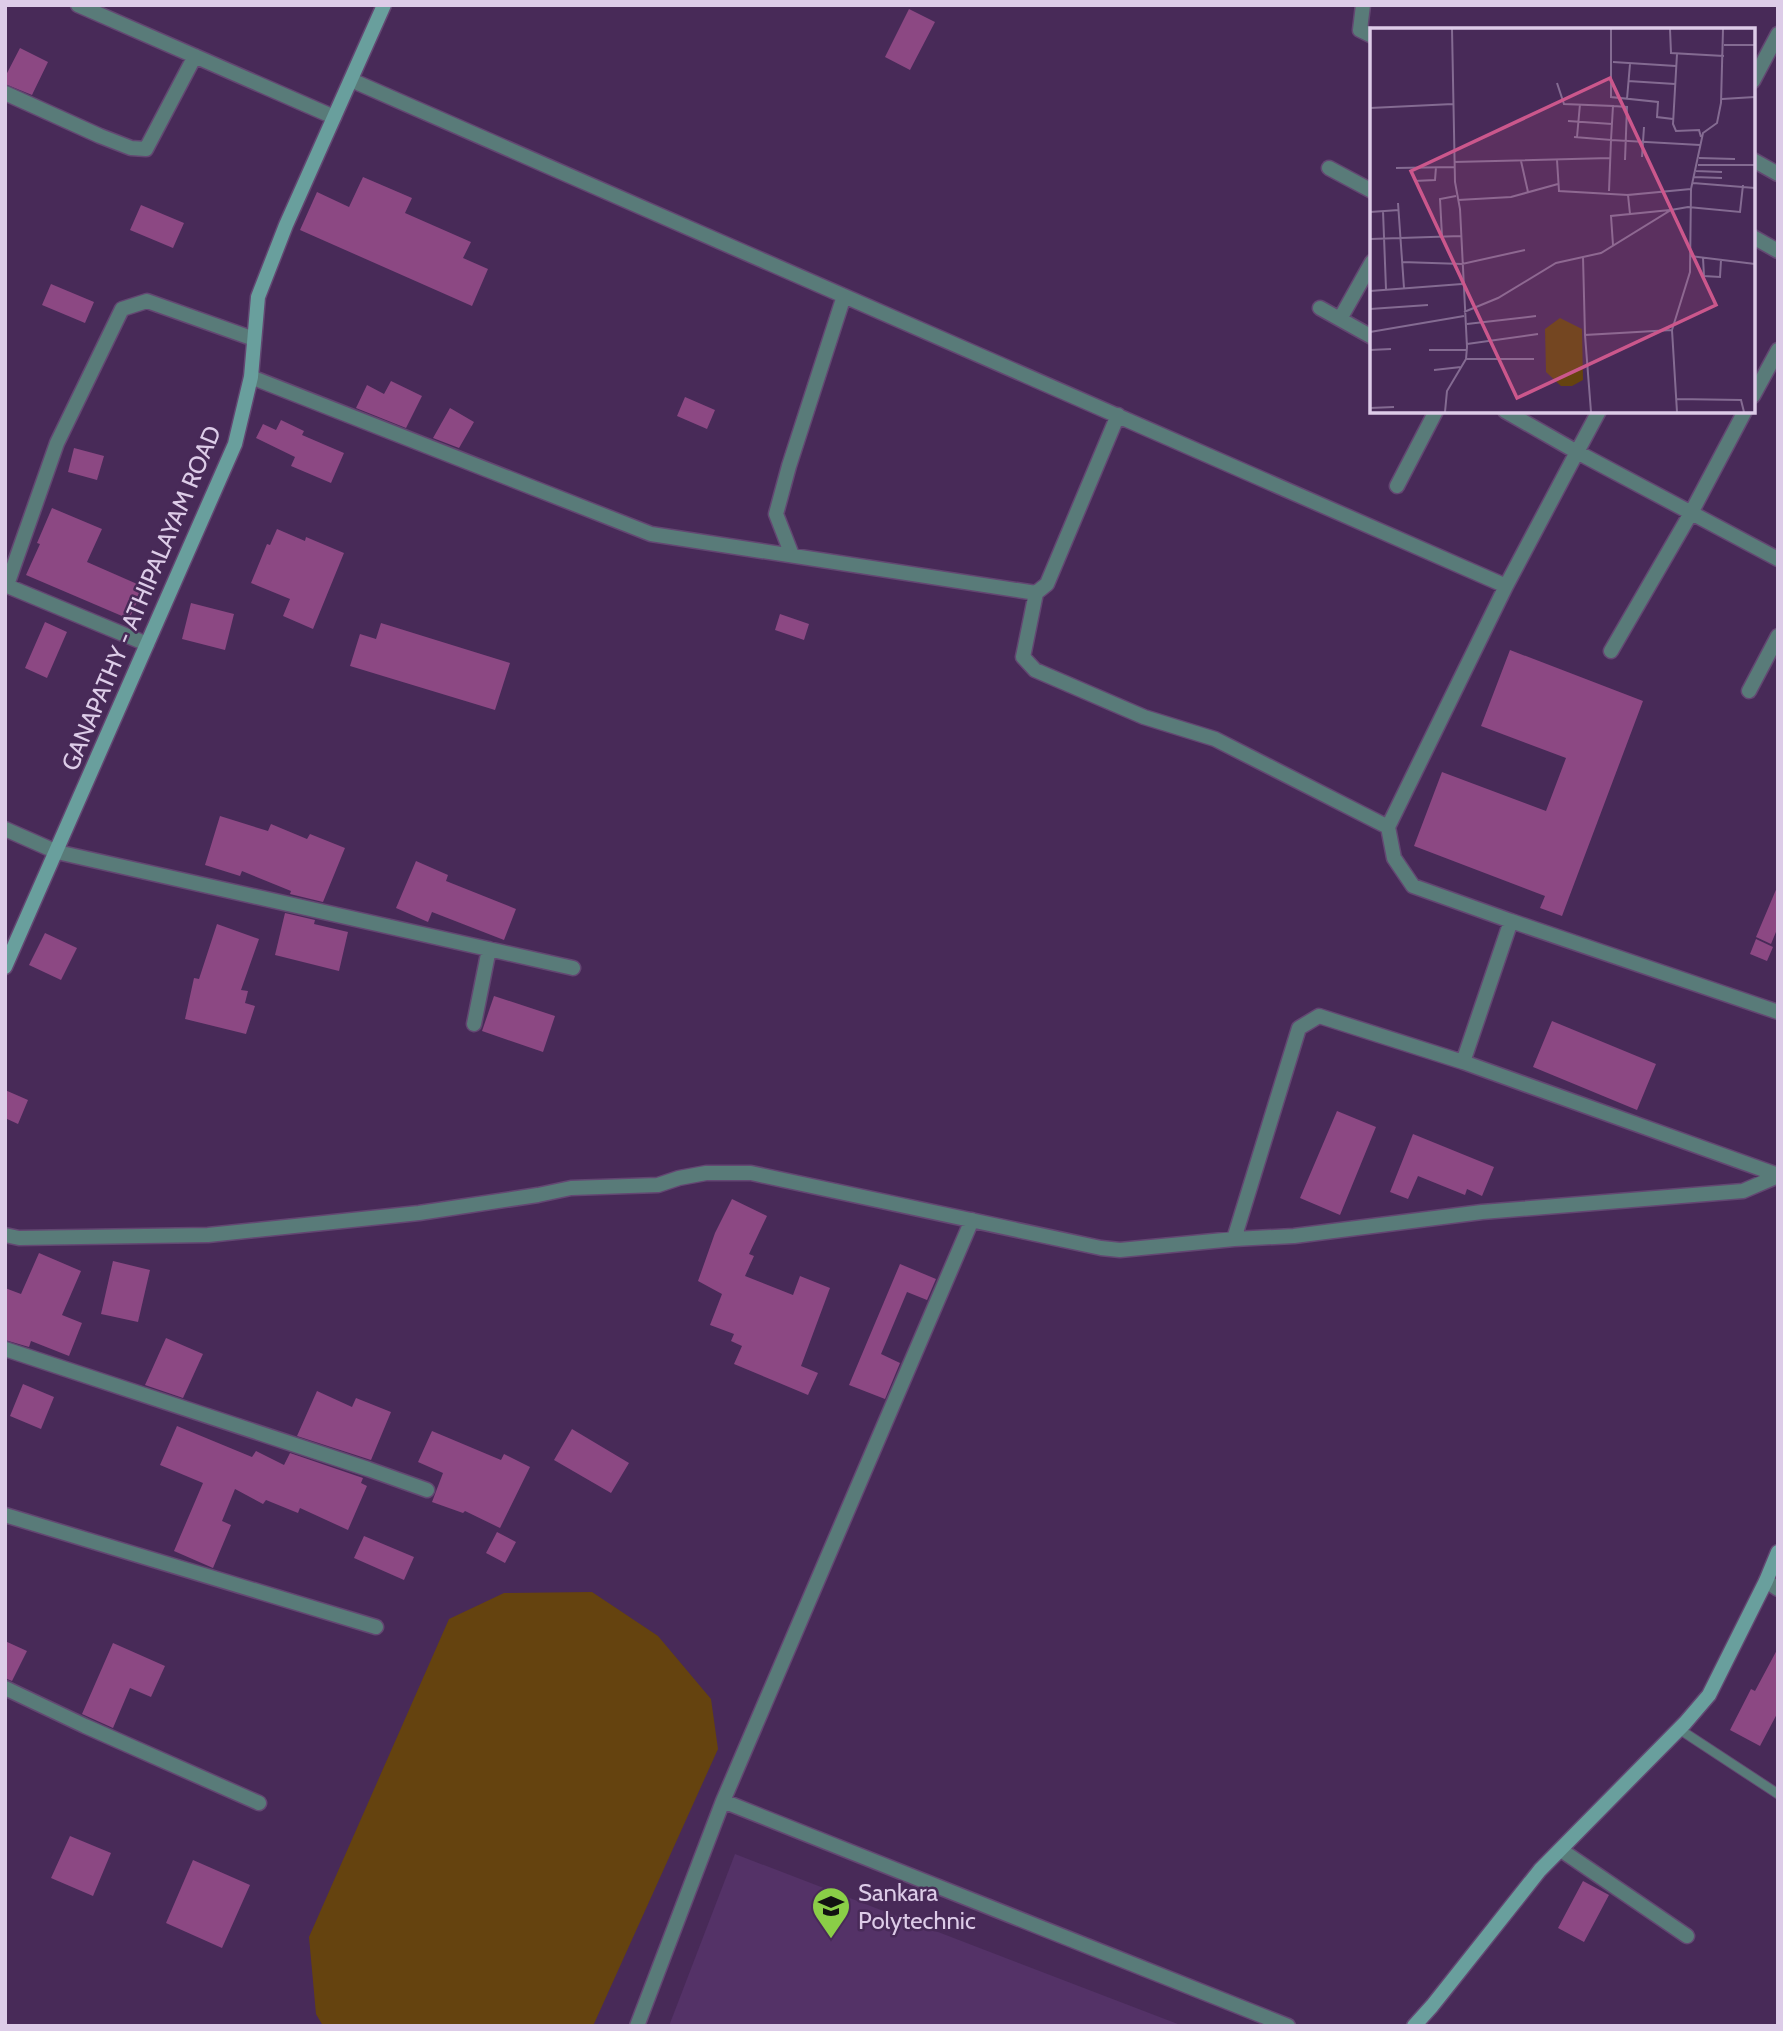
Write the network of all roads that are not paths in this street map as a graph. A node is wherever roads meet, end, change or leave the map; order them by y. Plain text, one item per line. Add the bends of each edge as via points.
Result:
1 (78, 5) edge
2 (384, 5) edge
3 (1363, 5) edge
4 (1778, 34) edge
5 (1370, 35) edge
6 (195, 56) junction
7 (1755, 77) edge
8 (351, 80) junction
9 (5, 93) edge
10 (334, 117) junction
11 (1755, 161) edge
12 (1329, 168) dead end
13 (1778, 174) edge
14 (1370, 190) edge
15 (1755, 238) edge
16 (1778, 251) edge
17 (1370, 266) edge
18 (844, 296) junction
19 (1320, 308) dead end
20 (1340, 319) junction
21 (1370, 336) edge
22 (254, 339) junction
23 (1778, 350) edge
24 (251, 377) junction
25 (1755, 392) edge
26 (1435, 413) edge
27 (1508, 413) edge
28 (1598, 413) edge
29 (1744, 413) edge
30 (1118, 415) junction
31 (1577, 452) junction
32 (1397, 486) dead end
33 (1691, 513) junction
34 (792, 555) junction
35 (1778, 559) edge
36 (6, 585) edge
37 (1506, 586) junction
38 (1037, 593) junction
39 (1778, 636) edge
40 (147, 644) junction
41 (1611, 651) dead end
42 (1749, 691) dead end
43 (1388, 827) junction
44 (5, 830) edge
45 (57, 852) junction
46 (1511, 921) junction
47 (489, 949) junction
48 (5, 967) edge
49 (573, 968) dead end
50 (1778, 1012) edge
51 (474, 1024) dead end
52 (1463, 1062) junction
53 (1778, 1175) edge
54 (972, 1220) junction
55 (5, 1236) edge
56 (1234, 1239) junction
57 (5, 1349) edge
58 (426, 1490) dead end
59 (5, 1515) edge
60 (1778, 1552) edge
61 (1772, 1585) edge
62 (376, 1627) dead end
63 (5, 1688) edge
64 (1679, 1729) junction
65 (1778, 1794) edge
66 (723, 1801) junction
67 (259, 1803) dead end
68 (1561, 1850) junction
69 (1686, 1936) dead end
70 (637, 2026) edge
71 (1288, 2026) edge
72 (1414, 2026) edge

1 - 6 street
2 - 8 main road, GANAPATHY - ATHIPALAYAM ROAD
3 - 5 street via 1360,30
4 - 7 street
6 - 9 street via 146,149 100,136
6 - 10 street
8 - 10 main road, GANAPATHY - ATHIPALAYAM ROAD
8 - 18 street
10 - 22 main road, GANAPATHY - ATHIPALAYAM ROAD via 258,297
11 - 13 street
12 - 14 street
15 - 16 street
17 - 20 street
18 - 30 street
18 - 34 street via 776,514
19 - 20 street
20 - 21 street
22 - 24 main road, GANAPATHY - ATHIPALAYAM ROAD
22 - 36 street via 147,301 121,309 57,443
23 - 25 street
24 - 34 street via 650,534
24 - 40 main road, GANAPATHY - ATHIPALAYAM ROAD via 235,444
26 - 32 street
27 - 31 street
28 - 31 street
29 - 33 street
30 - 37 street
30 - 38 street via 1047,584
31 - 33 street
31 - 37 street
33 - 35 street
33 - 41 street
34 - 38 street
36 - 40 street
37 - 43 street
38 - 43 street via 1023,657 1035,670 1144,717 1215,739
39 - 42 street
40 - 45 main road, GANAPATHY - ATHIPALAYAM ROAD
43 - 46 street via 1394,858 1413,886
44 - 45 street
45 - 47 street
45 - 48 main road, GANAPATHY - ATHIPALAYAM ROAD
46 - 50 street
46 - 52 street
47 - 49 street
47 - 51 street
52 - 53 street
52 - 56 street via 1319,1016 1299,1028
53 - 56 street via 1743,1191 1482,1212 1294,1236
54 - 55 street via 751,1173 717,1173 658,1185 571,1188 419,1213 208,1235
54 - 56 street via 1121,1250
54 - 66 street
57 - 58 street
59 - 62 street
60 - 61 main road
61 - 64 main road via 1709,1695
63 - 67 street
64 - 65 lane
64 - 68 main road
66 - 70 street
66 - 71 street
68 - 69 street
68 - 72 main road

